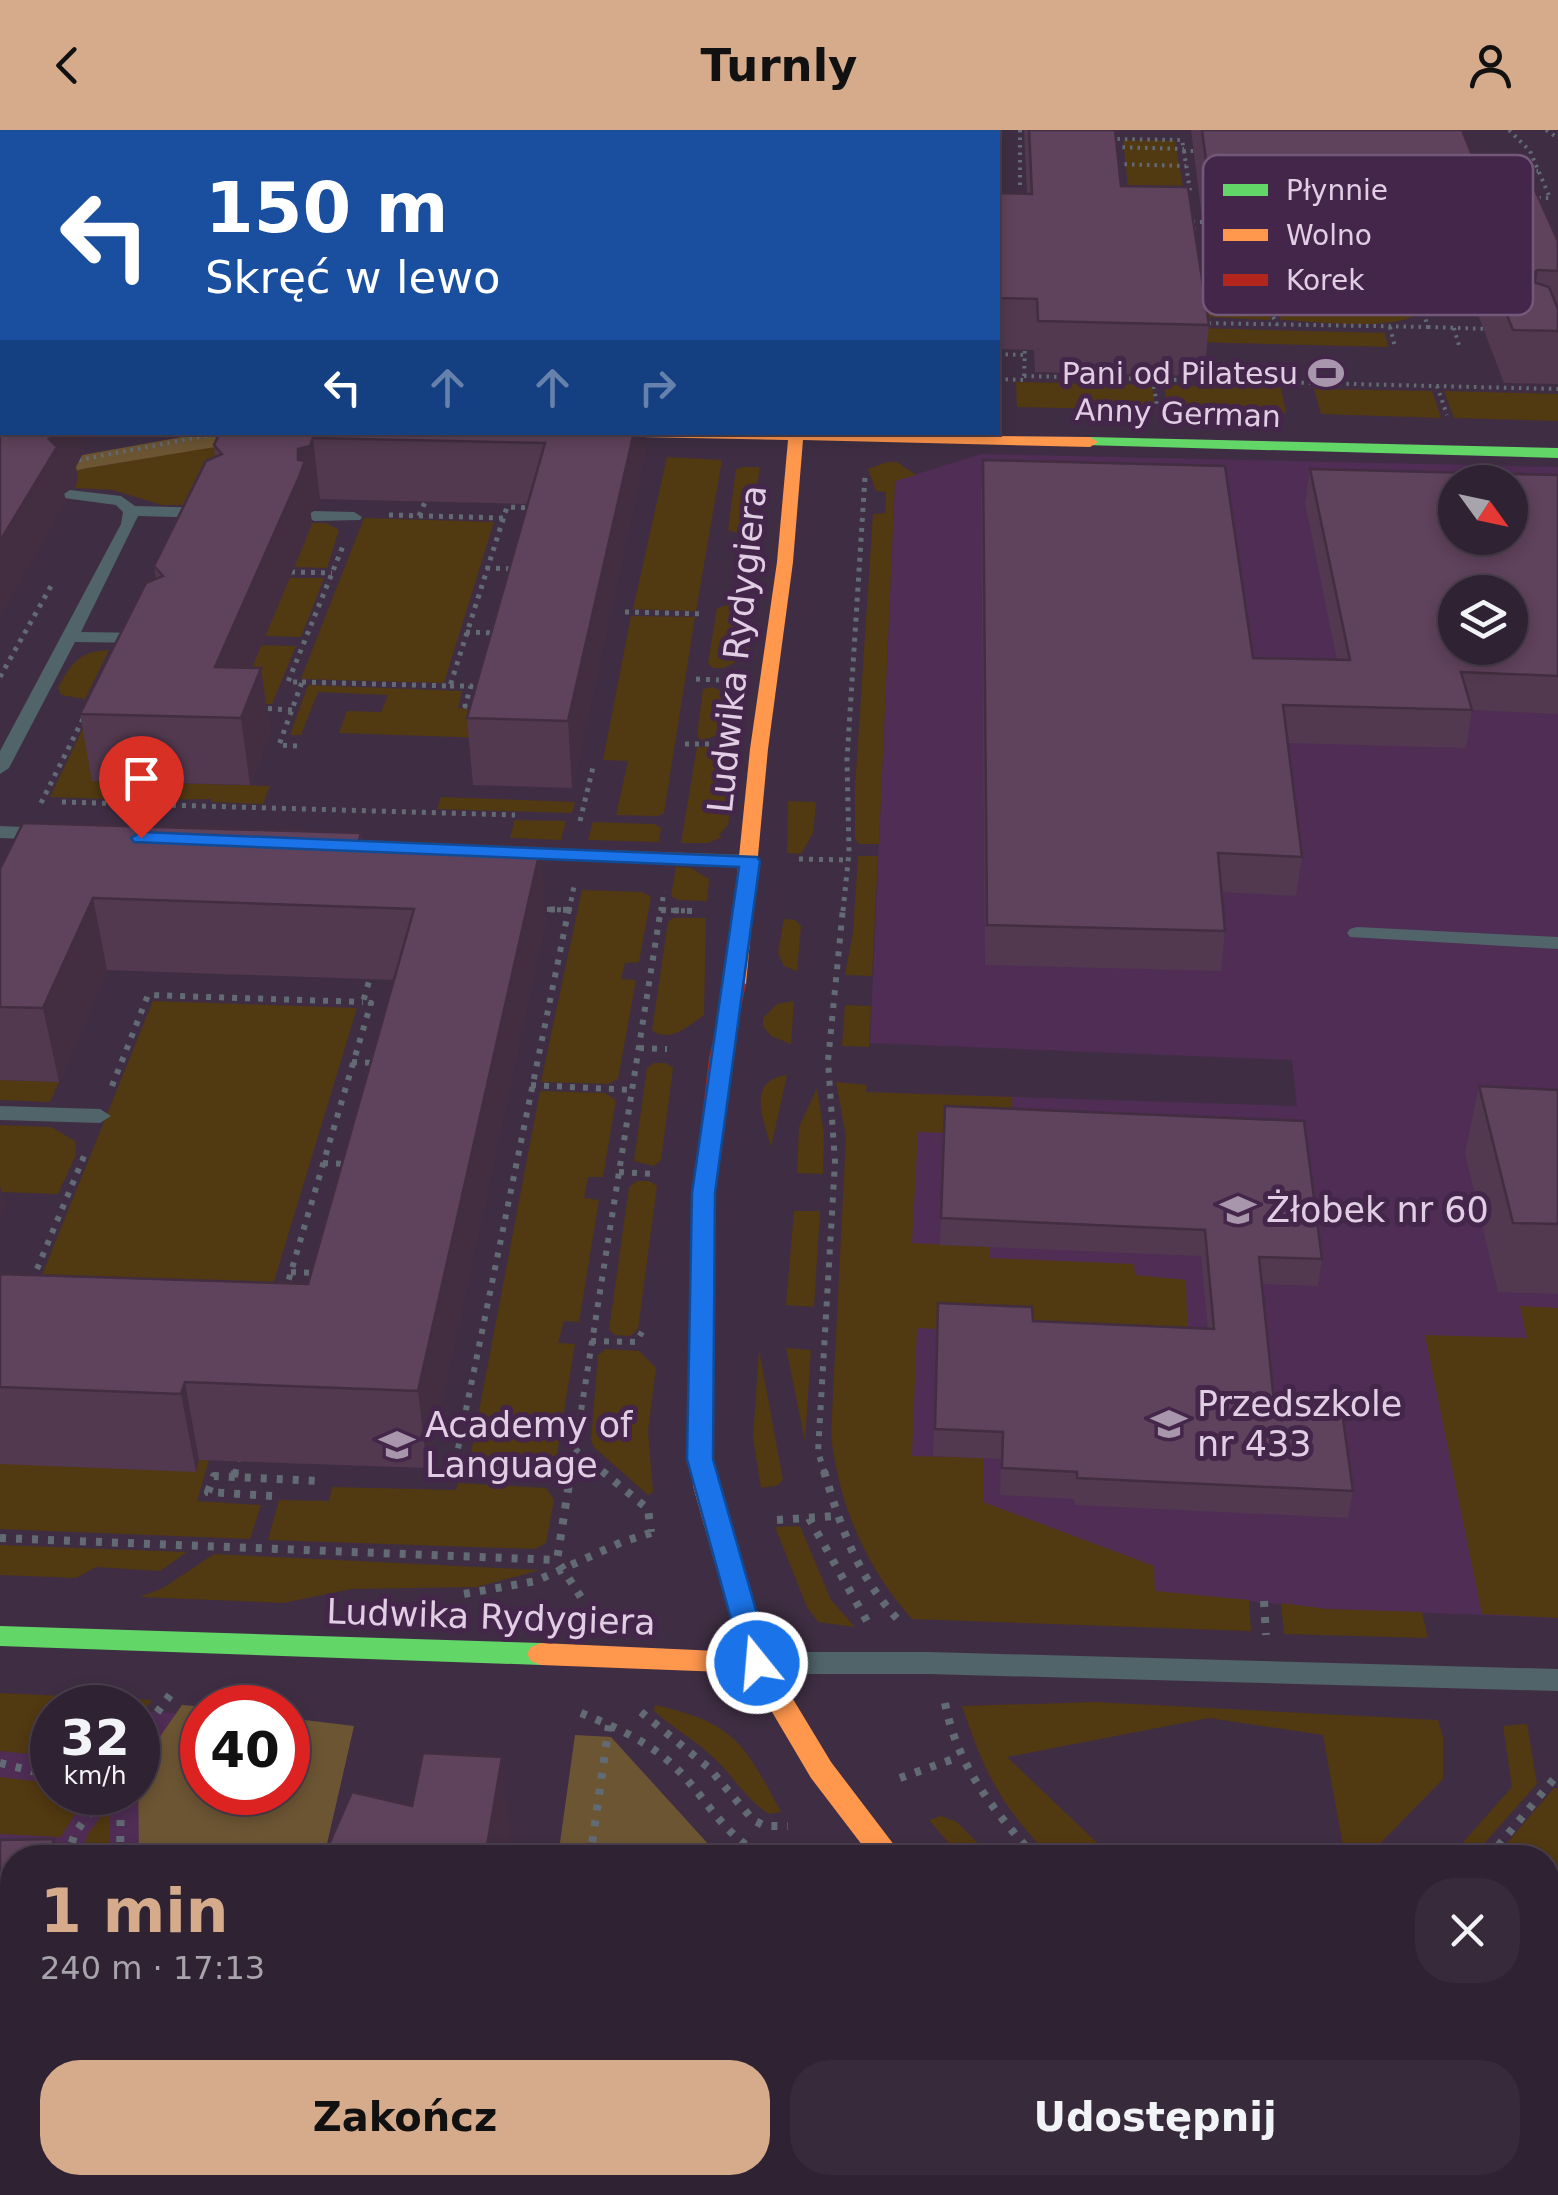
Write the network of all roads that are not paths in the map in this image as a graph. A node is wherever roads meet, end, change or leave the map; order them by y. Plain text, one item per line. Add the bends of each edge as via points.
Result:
1 (796, 435) edge
2 (872, 435) edge
3 (1558, 453) edge
4 (70, 495) dead end
5 (131, 511) junction
6 (219, 514) edge
7 (314, 516) edge
8 (354, 518) road end
9 (72, 637) junction
10 (160, 638) edge
11 (0, 768) edge
12 (0, 832) edge
13 (63, 835) edge
14 (494, 852) edge
15 (750, 861) junction
16 (1358, 933) dead end
17 (1558, 943) edge
18 (0, 1113) edge
19 (100, 1116) road end
20 (0, 1636) edge
21 (757, 1663) junction
22 (1558, 1680) edge
23 (879, 1845) edge

1 - 15 street, Ludwika Rydygiera
2 - 3 street, Anny German
4 - 5 lane via 121,502
5 - 6 lane
5 - 9 lane
7 - 8 lane
9 - 10 lane
9 - 11 lane
12 - 13 lane
14 - 15 lane
15 - 21 street, Ludwika Rydygiera via 704,1193 700,1459
16 - 17 lane
18 - 19 lane
20 - 21 street, Ludwika Rydygiera
21 - 22 lane
21 - 23 street via 821,1770

